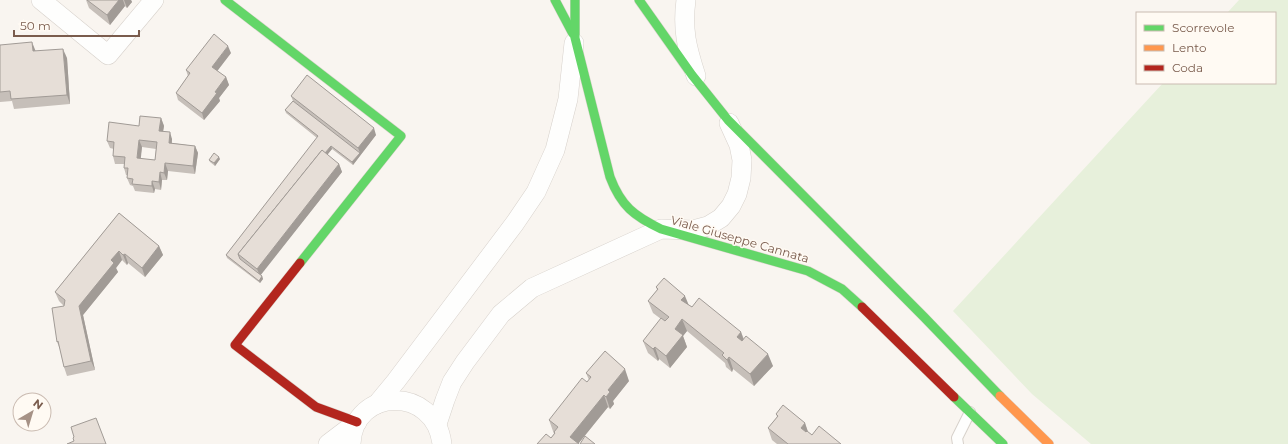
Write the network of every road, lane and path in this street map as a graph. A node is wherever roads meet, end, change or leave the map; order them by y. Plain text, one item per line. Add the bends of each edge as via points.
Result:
1 (41, 0) edge
2 (154, 0) edge
3 (225, 0) edge
4 (555, 0) edge
5 (575, 0) edge
6 (639, 0) edge
7 (686, 0) edge
8 (575, 38) junction
9 (699, 85) junction
10 (728, 120) junction
11 (661, 229) junction
12 (377, 404) junction
13 (977, 415) junction
14 (357, 422) junction
15 (437, 424) junction
16 (328, 444) edge
17 (351, 444) edge
18 (442, 444) edge
19 (958, 444) edge
20 (1003, 444) edge
21 (1049, 444) edge

1 - 2 street via 108,55
3 - 14 street via 401,136 235,345 316,408
4 - 8 street
5 - 8 street, Viale Giuseppe Cannata
6 - 9 street
7 - 9 street via 685,36
8 - 11 street, Viale Giuseppe Cannata via 616,193 631,213
8 - 12 street via 568,99 555,150 536,192
9 - 10 street
10 - 11 street via 739,145 742,160 741,178 731,206 721,218 708,226 693,230
10 - 21 street via 924,317 999,399
11 - 13 street, Viale Giuseppe Cannata via 787,264 823,278 860,305
11 - 15 street via 532,288 517,299 501,314 452,382
12 - 14 street via 366,411
12 - 15 street via 390,400 404,400 429,413
13 - 19 lane via 957,438
13 - 20 street, Viale Giuseppe Cannata
14 - 16 street
14 - 17 street via 351,436
15 - 18 street

